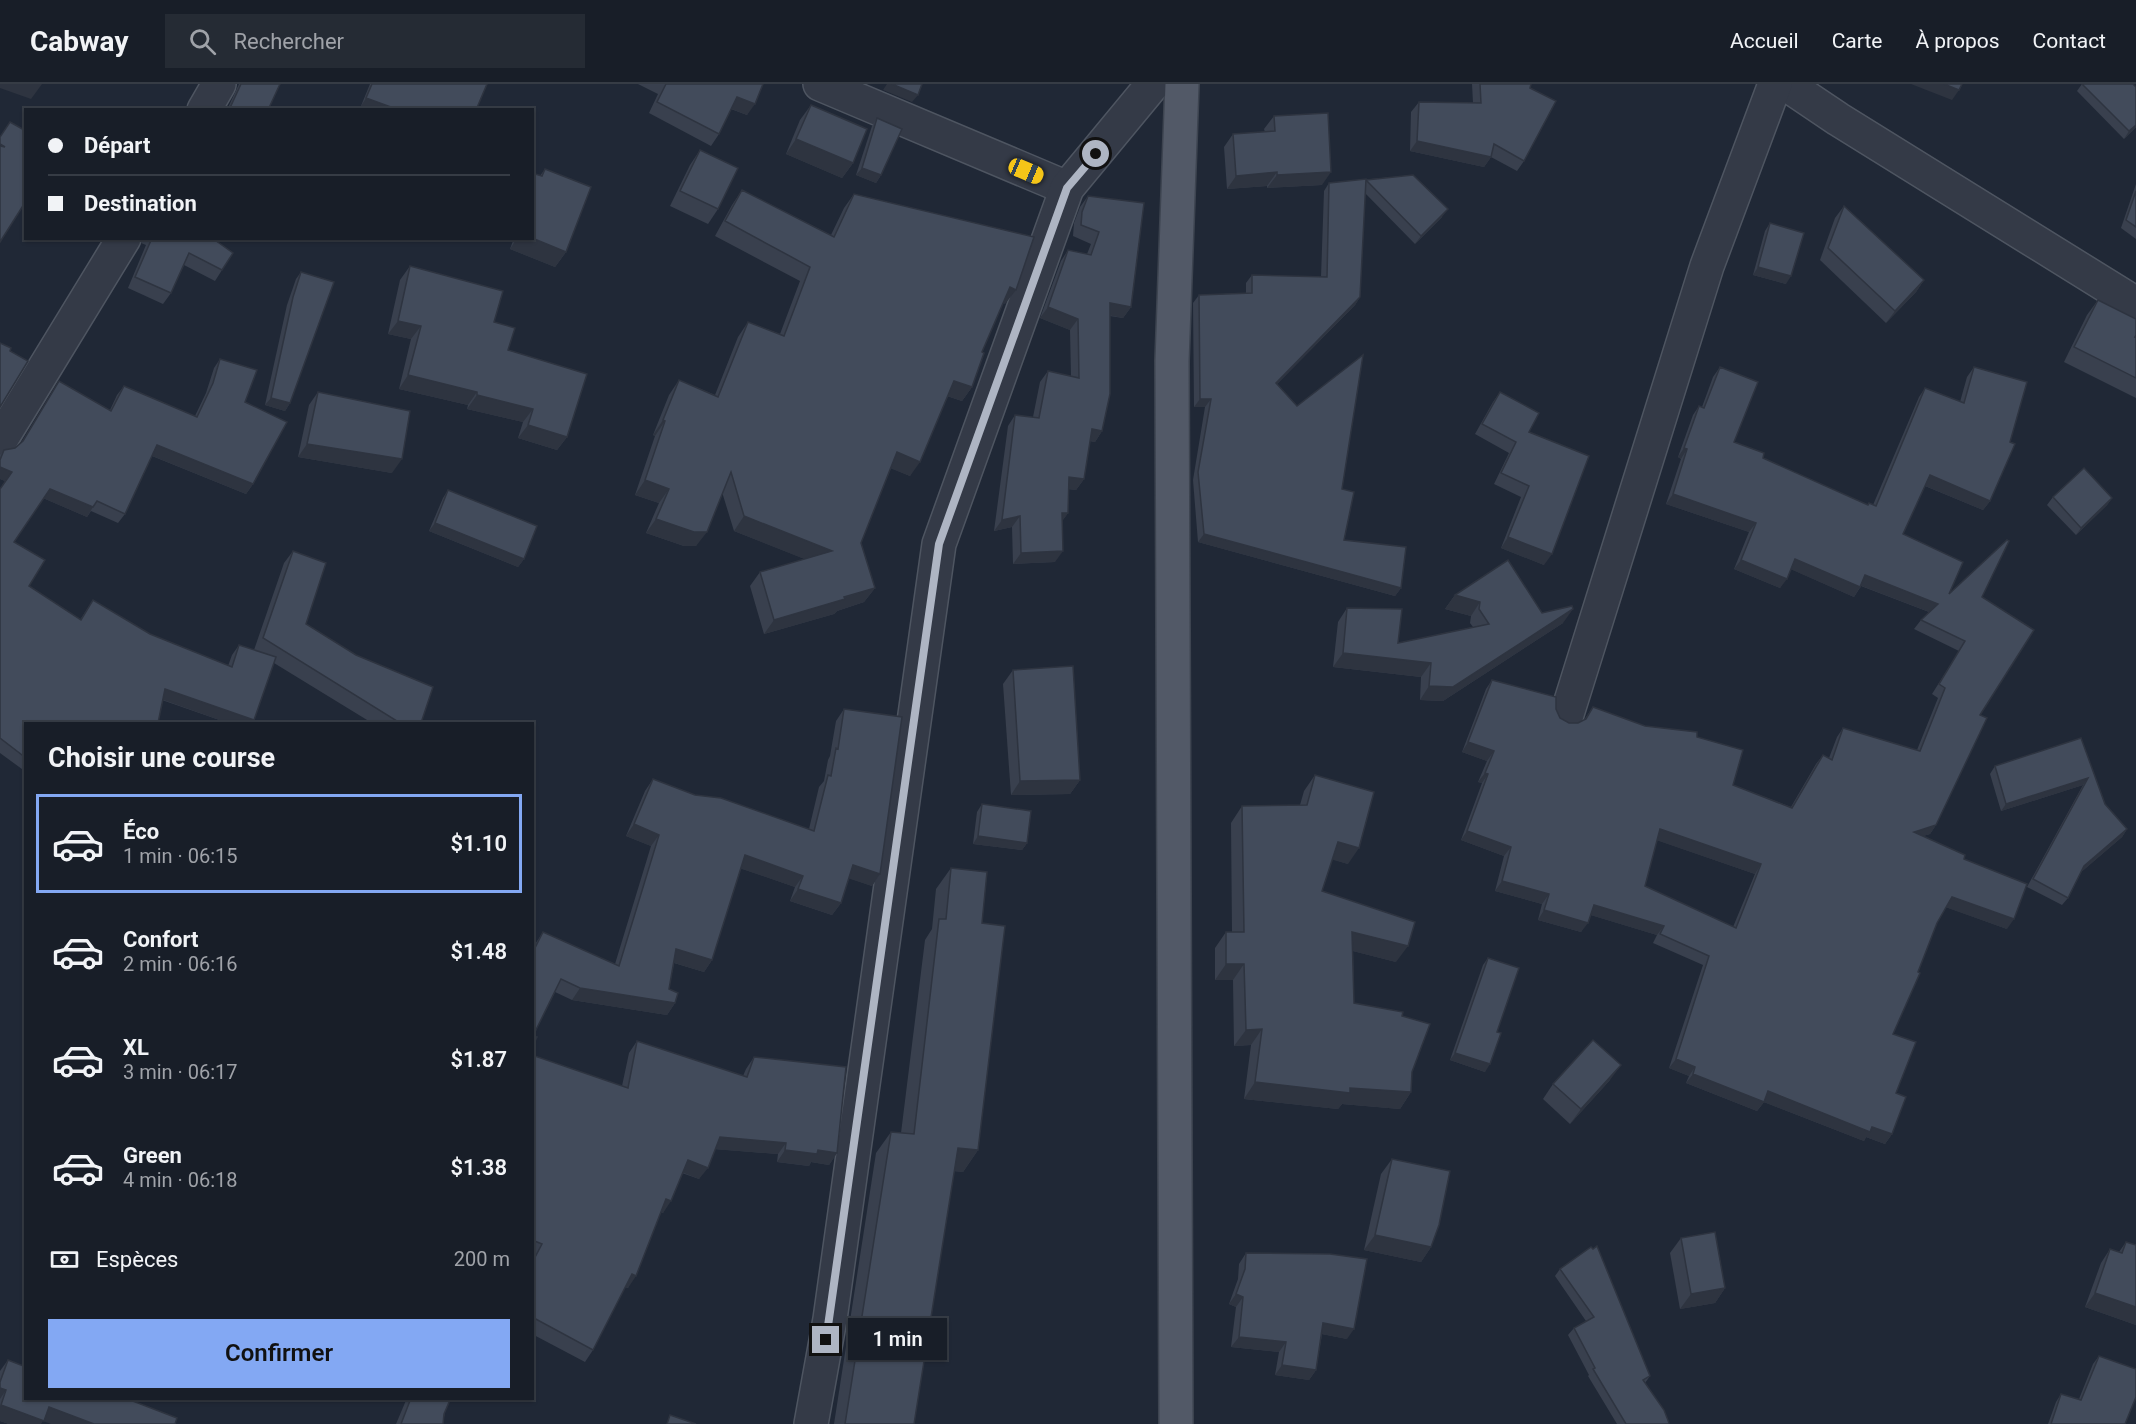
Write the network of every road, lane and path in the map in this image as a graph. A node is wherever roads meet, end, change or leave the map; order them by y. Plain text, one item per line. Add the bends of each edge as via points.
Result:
1 (219, 84) edge
2 (820, 84) edge
3 (1153, 84) edge
4 (1182, 84) edge
5 (1774, 84) edge
6 (1786, 84) edge
7 (205, 108) edge
8 (1067, 188) junction
9 (123, 240) edge
10 (2136, 304) edge
11 (0, 441) edge
12 (1567, 714) dead end
13 (811, 1424) edge
14 (1176, 1424) edge

1 - 7 street
2 - 8 street
3 - 8 street
4 - 14 main road via 1172,362
5 - 12 street via 1707,266
6 - 10 street
8 - 13 street via 939,544 830,1318
9 - 11 street

